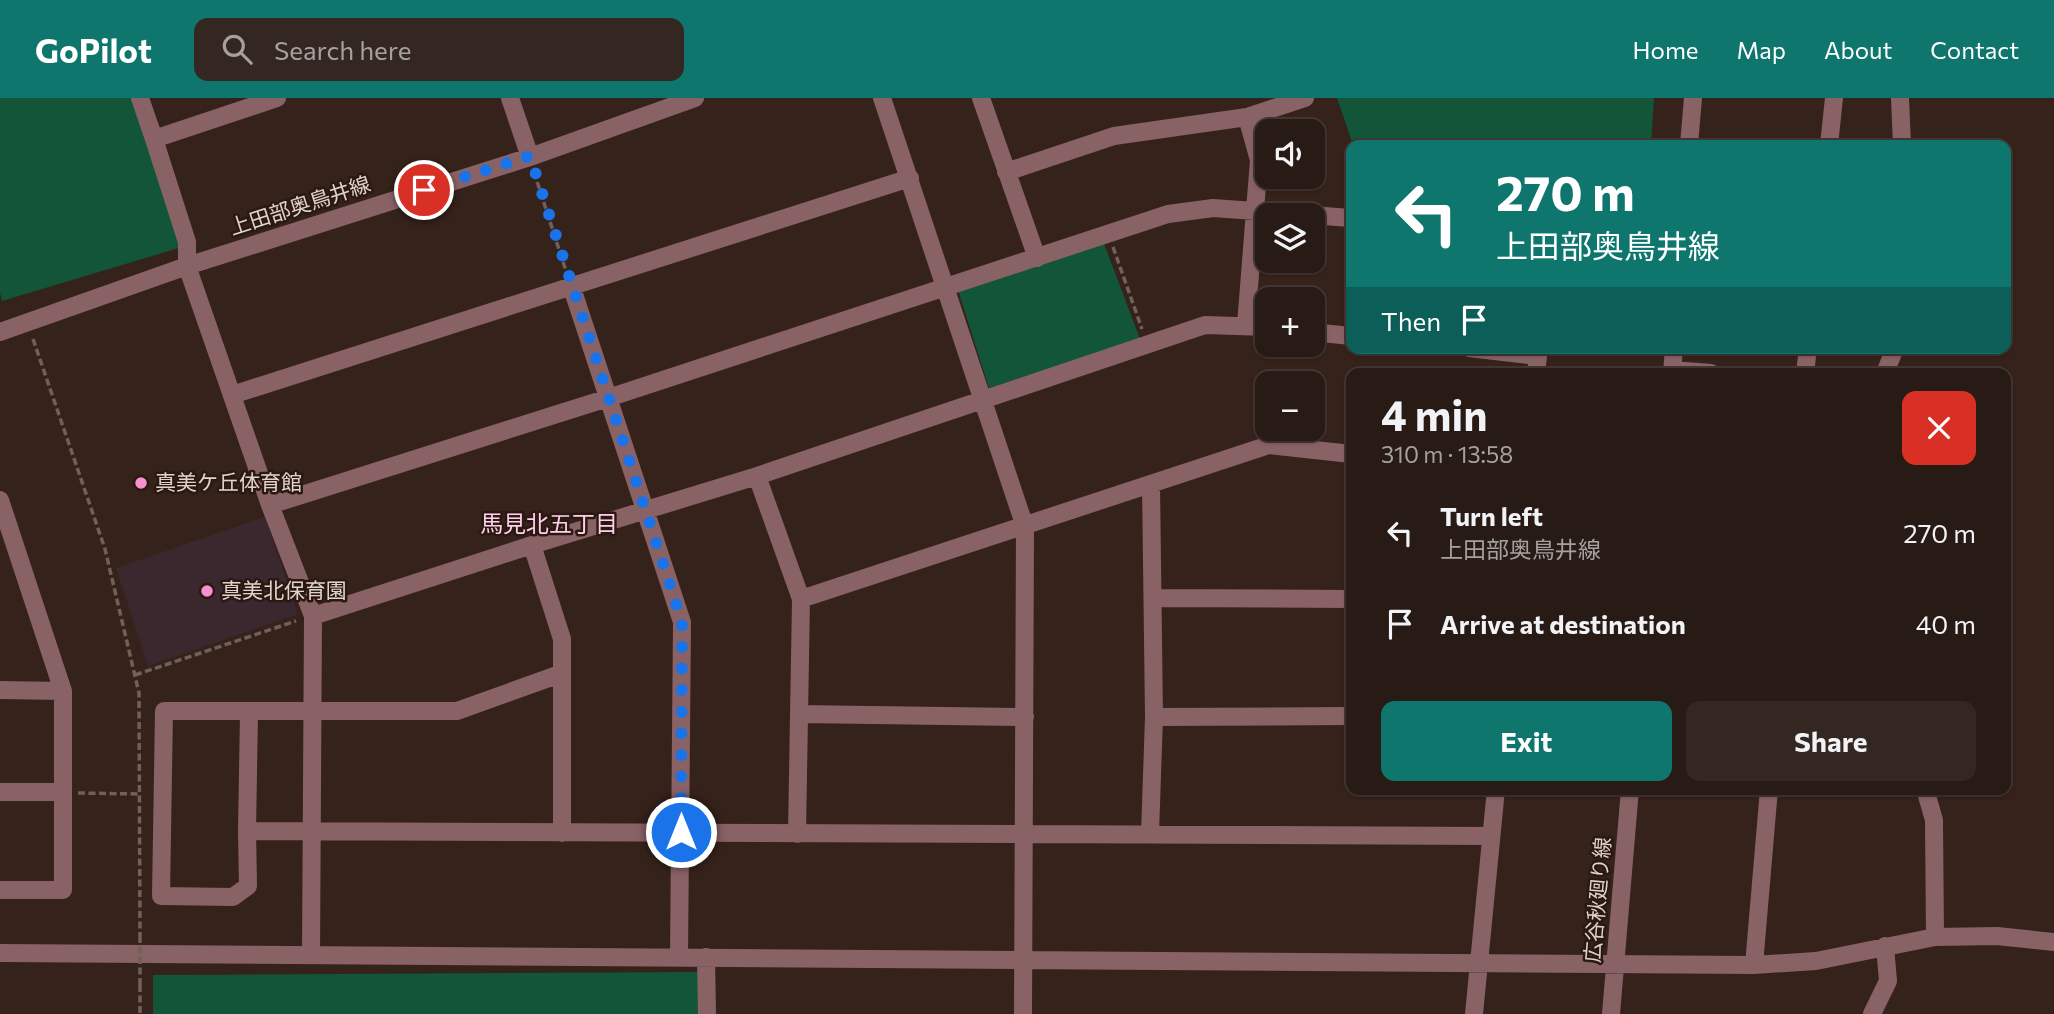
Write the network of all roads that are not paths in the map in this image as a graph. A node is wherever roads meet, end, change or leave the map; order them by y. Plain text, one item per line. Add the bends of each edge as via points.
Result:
1 (140, 98) edge
2 (277, 98) edge
3 (510, 98) edge
4 (695, 98) edge
5 (882, 98) edge
6 (981, 98) edge
7 (1305, 98) edge
8 (1693, 98) edge
9 (1834, 98) edge
10 (1900, 98) edge
11 (1247, 117) junction
12 (154, 139) junction
13 (1689, 140) edge
14 (1830, 140) edge
15 (1902, 140) edge
16 (530, 156) junction
17 (1006, 172) junction
18 (910, 178) junction
19 (1256, 203) edge
20 (1255, 210) edge
21 (1325, 217) edge
22 (1346, 219) edge
23 (1255, 222) edge
24 (1037, 258) junction
25 (187, 266) junction
26 (571, 285) junction
27 (947, 288) junction
28 (2, 325) edge
29 (1246, 325) junction
30 (1255, 326) edge
31 (1325, 333) edge
32 (1346, 335) edge
33 (1507, 354) edge
34 (1538, 359) edge
35 (232, 395) junction
36 (608, 398) junction
37 (982, 400) junction
38 (1346, 453) edge
39 (757, 476) junction
40 (1151, 484) junction
41 (0, 500) edge
42 (270, 505) junction
43 (646, 510) junction
44 (1025, 527) junction
45 (532, 545) junction
46 (1153, 598) junction
47 (800, 599) junction
48 (1346, 599) edge
49 (313, 616) junction
50 (560, 674) junction
51 (0, 690) edge
52 (63, 691) junction
53 (313, 711) junction
54 (249, 713) junction
55 (799, 714) junction
56 (1346, 716) edge
57 (1025, 717) junction
58 (1154, 717) junction
59 (0, 792) edge
60 (62, 792) junction
61 (1495, 795) edge
62 (1630, 795) edge
63 (1768, 795) edge
64 (1927, 795) edge
65 (247, 831) junction
66 (312, 832) junction
67 (681, 832) junction
68 (562, 833) junction
69 (797, 834) junction
70 (1150, 834) junction
71 (1025, 835) junction
72 (1491, 835) junction
73 (0, 890) edge
74 (1935, 937) junction
75 (2054, 942) edge
76 (1885, 946) junction
77 (0, 953) edge
78 (311, 955) junction
79 (679, 957) junction
80 (706, 957) junction
81 (1023, 958) junction
82 (1479, 963) junction
83 (1616, 964) junction
84 (1754, 965) junction
85 (707, 1014) edge
86 (1023, 1014) edge
87 (1474, 1014) edge
88 (1611, 1014) edge
89 (1872, 1014) edge

1 - 12 street
2 - 12 street
3 - 16 street
4 - 16 street, 上田部奥鳥井線
5 - 18 street
6 - 17 street
7 - 11 street
8 - 13 street
9 - 14 street
10 - 15 street
11 - 17 street via 1114,136
11 - 19 street via 1259,160
12 - 25 street via 187,242
16 - 25 street, 上田部奥鳥井線
17 - 24 street
18 - 26 street
18 - 27 street
20 - 24 street via 1213,208 1168,214
21 - 22 street
23 - 29 street
24 - 27 street
25 - 28 street, 上田部奥鳥井線 via 28,324
25 - 35 street
26 - 35 street
26 - 36 street
27 - 36 street
27 - 37 street
29 - 30 street
29 - 37 street via 1205,324
31 - 32 street
33 - 34 street
35 - 42 street
36 - 42 street
36 - 43 street
37 - 39 street
37 - 44 street
38 - 40 street via 1269,445
39 - 43 street
39 - 47 street
40 - 44 street
40 - 46 street
41 - 52 street
42 - 49 street
43 - 45 street
43 - 67 street via 682,622
44 - 47 street
44 - 57 street
45 - 49 street
45 - 50 street via 562,639
46 - 48 street
46 - 58 street
47 - 55 street
49 - 53 street
50 - 53 street via 457,710
50 - 68 street
51 - 52 street
52 - 60 street
53 - 54 street
53 - 66 street
54 - 65 street
54 - 65 street via 164,711 161,896 233,898 248,886
55 - 57 street
55 - 69 street
56 - 58 street
57 - 71 street
58 - 70 street
59 - 60 street
60 - 73 street via 63,890
61 - 72 street
62 - 83 street, 広谷秋廻り線
63 - 84 street
64 - 74 street via 1934,820
65 - 66 street
66 - 68 street
66 - 78 street
67 - 68 street
67 - 69 street
67 - 79 street
69 - 71 street
70 - 71 street
70 - 72 street
71 - 81 street
72 - 82 street
74 - 75 street via 1997,936
74 - 76 street
76 - 84 street via 1816,961
76 - 89 street via 1888,981
77 - 78 street
78 - 79 street
79 - 80 street
80 - 81 street
80 - 85 street
81 - 82 street
81 - 86 street
82 - 83 street
82 - 87 street
83 - 84 street
83 - 88 street, 広谷秋廻り線

